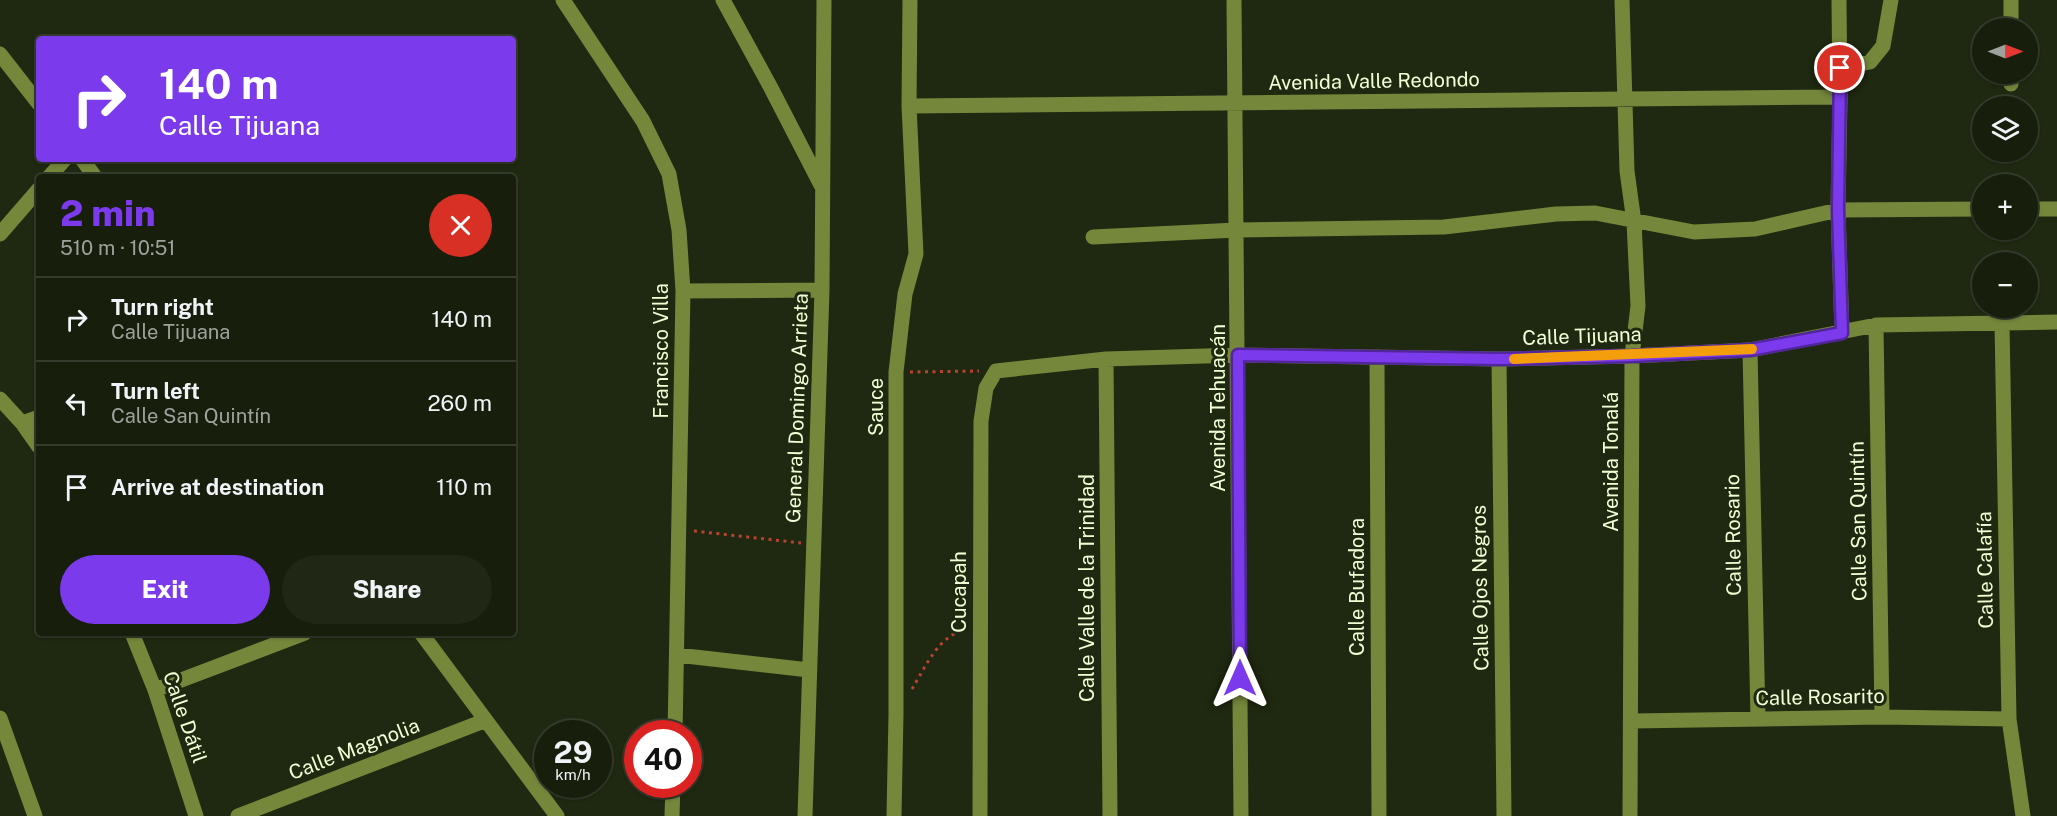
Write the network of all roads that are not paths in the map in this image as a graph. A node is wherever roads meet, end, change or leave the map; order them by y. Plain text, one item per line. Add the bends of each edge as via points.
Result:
1 (563, 0) edge
2 (723, 0) edge
3 (824, 0) edge
4 (910, 0) edge
5 (1234, 0) edge
6 (1622, 0) edge
7 (1839, 0) edge
8 (1891, 0) edge
9 (2011, 0) edge
10 (2011, 18) edge
11 (0, 54) edge
12 (1840, 68) junction
13 (1840, 97) junction
14 (36, 100) edge
15 (1624, 100) junction
16 (1235, 103) junction
17 (909, 106) junction
18 (62, 162) edge
19 (52, 174) edge
20 (822, 188) junction
21 (36, 192) edge
22 (2057, 208) edge
23 (1972, 209) edge
24 (2038, 209) edge
25 (1838, 210) junction
26 (1634, 222) junction
27 (1237, 230) junction
28 (0, 234) edge
29 (1093, 237) dead end
30 (822, 290) junction
31 (684, 291) junction
32 (2057, 322) edge
33 (2002, 323) junction
34 (1876, 325) junction
35 (1842, 333) junction
36 (1750, 350) junction
37 (1238, 355) junction
38 (1632, 356) junction
39 (1377, 357) junction
40 (1106, 359) junction
41 (1499, 359) junction
42 (996, 371) joint
43 (0, 399) edge
44 (36, 418) edge
45 (22, 423) junction
46 (36, 443) edge
47 (133, 636) edge
48 (297, 636) edge
49 (423, 636) edge
50 (677, 656) junction
51 (808, 670) junction
52 (155, 690) junction
53 (1882, 717) junction
54 (0, 718) edge
55 (1758, 719) junction
56 (2009, 719) junction
57 (675, 720) edge
58 (484, 721) junction
59 (1632, 721) junction
60 (673, 798) edge
61 (35, 816) edge
62 (196, 816) edge
63 (238, 816) edge
64 (557, 816) edge
65 (672, 816) edge
66 (805, 816) edge
67 (894, 816) edge
68 (980, 816) edge
69 (1110, 816) edge
70 (1241, 816) edge
71 (1378, 816) edge
72 (1504, 816) edge
73 (1630, 816) edge
74 (2023, 816) edge

1 - 31 street, Francisco Villa via 643,121 669,174
2 - 20 street
3 - 20 street, General Domingo Arrieta
4 - 17 street, Sauce
5 - 16 street, Avenida Tehuacán
6 - 15 street, Avenida Tonalá
7 - 12 street
8 - 12 street via 1883,46 1870,62
9 - 10 street
11 - 14 street
12 - 13 street
13 - 15 street, Avenida Valle Redondo
13 - 25 street
15 - 16 street, Avenida Valle Redondo
15 - 26 street, Avenida Tonalá
16 - 17 street, Avenida Valle Redondo
16 - 27 street, Avenida Tehuacán
17 - 67 street, Sauce via 916,254 905,294 897,372
18 - 19 street
20 - 30 street, General Domingo Arrieta
21 - 28 street
22 - 24 street
23 - 25 street
25 - 26 street via 1755,229 1694,232
25 - 35 street
26 - 27 street via 1595,213 1444,227
26 - 38 street, Avenida Tonalá via 1638,306
27 - 29 street
27 - 37 street, Avenida Tehuacán
30 - 31 street
30 - 51 street, General Domingo Arrieta
31 - 50 street, Francisco Villa
32 - 33 street, Calle Tijuana
33 - 34 street, Calle Tijuana
33 - 56 street, Calle Calafía
34 - 35 street, Calle Tijuana
34 - 53 street, Calle San Quintín
35 - 36 street, Calle Tijuana
36 - 38 street, Calle Tijuana
36 - 55 street, Calle Rosario
37 - 39 street, Calle Tijuana
37 - 40 street, Calle Tijuana
37 - 70 street, Avenida Tehuacán
38 - 41 street, Calle Tijuana
38 - 59 street, Avenida Tonalá
39 - 41 street, Calle Tijuana
39 - 71 street, Calle Bufadora
40 - 42 street, Calle Tijuana
40 - 69 street, Calle Valle de la Trinidad
41 - 72 street, Calle Ojos Negros
42 - 68 street, Cucapah via 986,388 981,421
43 - 45 street
44 - 45 street
45 - 46 street
47 - 52 street, Calle Dátil
48 - 52 street
49 - 58 street
50 - 51 street
50 - 57 street, Francisco Villa
51 - 66 street, General Domingo Arrieta
52 - 62 street, Calle Dátil
53 - 55 street, Calle Rosarito
53 - 56 street, Calle Rosarito
54 - 61 street
55 - 59 street, Calle Rosarito
56 - 74 street, Calle Calafía
58 - 63 street, Calle Magnolia
58 - 64 street
59 - 73 street, Avenida Tonalá
60 - 65 street

